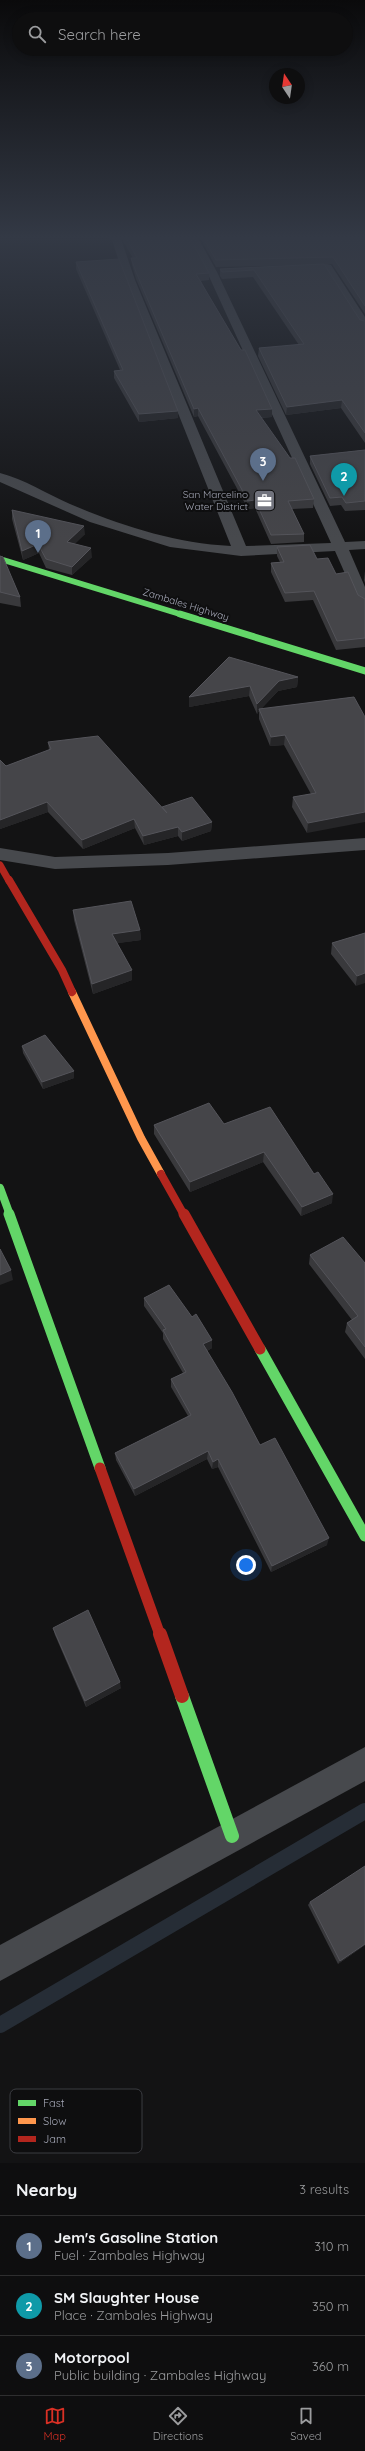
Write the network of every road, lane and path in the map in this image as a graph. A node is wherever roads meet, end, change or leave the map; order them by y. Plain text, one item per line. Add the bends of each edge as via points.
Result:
1 (153, 337) edge
2 (240, 337) edge
3 (0, 477) edge
4 (365, 545) edge
5 (338, 547) junction
6 (241, 552) junction
7 (0, 559) edge
8 (365, 604) edge
9 (365, 671) edge
10 (365, 844) edge
11 (0, 854) edge
12 (0, 865) edge
13 (0, 1188) edge
14 (365, 1536) edge
15 (365, 1763) edge
16 (232, 1836) junction
17 (0, 1964) edge

1 - 6 street
2 - 5 street via 304,467
3 - 6 street via 42,497 143,535 191,547
4 - 5 street
5 - 6 street
5 - 8 street
7 - 9 street, Zambales Highway
10 - 11 street via 168,859 55,864
12 - 14 street via 62,970 141,1138
13 - 16 street
15 - 16 street
16 - 17 street

